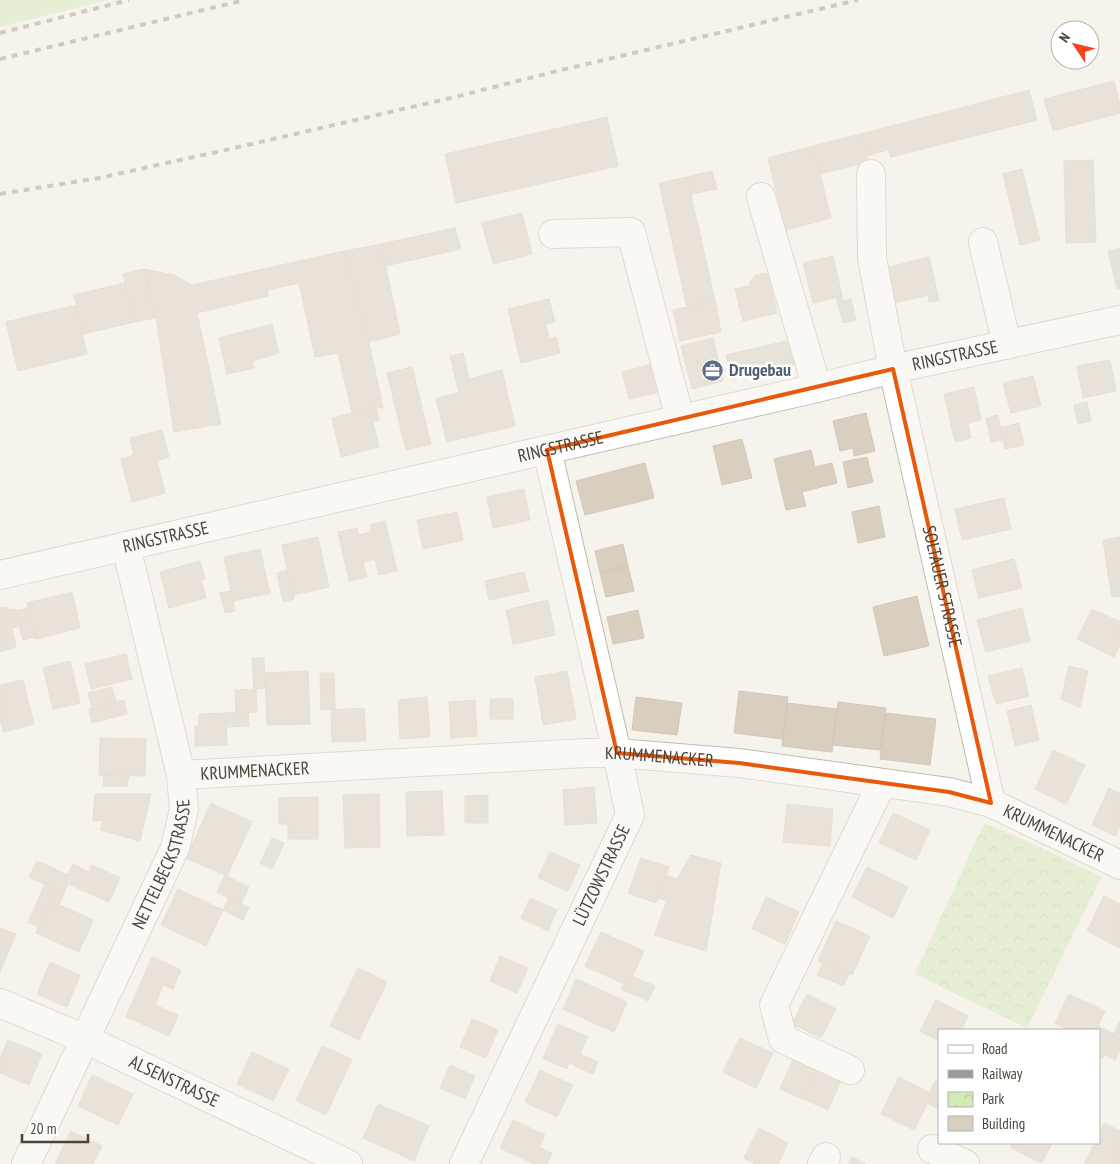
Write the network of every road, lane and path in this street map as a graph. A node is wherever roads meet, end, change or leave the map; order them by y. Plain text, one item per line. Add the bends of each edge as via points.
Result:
1 (871, 174) dead end
2 (761, 197) dead end
3 (553, 234) dead end
4 (983, 242) dead end
5 (1120, 320) edge
6 (1007, 345) junction
7 (893, 369) junction
8 (817, 388) junction
9 (680, 419) junction
10 (547, 450) junction
11 (126, 546) junction
12 (0, 575) edge
13 (617, 753) junction
14 (181, 775) junction
15 (882, 782) junction
16 (991, 804) junction
17 (1120, 865) edge
18 (0, 1003) edge
19 (85, 1039) junction
20 (850, 1070) dead end
21 (932, 1148) dead end
22 (26, 1164) edge
23 (348, 1164) edge
24 (464, 1164) edge
25 (965, 1164) edge

1 - 7 street, SOLTAUER STRASSE via 872,258
2 - 8 street
3 - 9 street via 631,232
4 - 6 street
5 - 6 street, RINGSTRASSE
6 - 7 street, RINGSTRASSE
7 - 8 street, RINGSTRASSE
7 - 16 street, SOLTAUER STRASSE
8 - 9 street, RINGSTRASSE
9 - 10 street, RINGSTRASSE
10 - 11 street, RINGSTRASSE
10 - 13 street, LÜTZOWSTRASSE
11 - 12 street, RINGSTRASSE
11 - 14 street, NETTELBECKSTRASSE
13 - 14 street, KRUMMENACKER
13 - 15 street, KRUMMENACKER via 739,762
13 - 24 street, LÜTZOWSTRASSE via 630,815
14 - 19 street, NETTELBECKSTRASSE via 184,808 175,848
15 - 16 street, KRUMMENACKER via 949,792
15 - 20 street via 774,1005 783,1039
16 - 17 street, KRUMMENACKER
18 - 19 street, ALSENSTRASSE
19 - 22 street, NETTELBECKSTRASSE
19 - 23 street, ALSENSTRASSE
21 - 25 street

